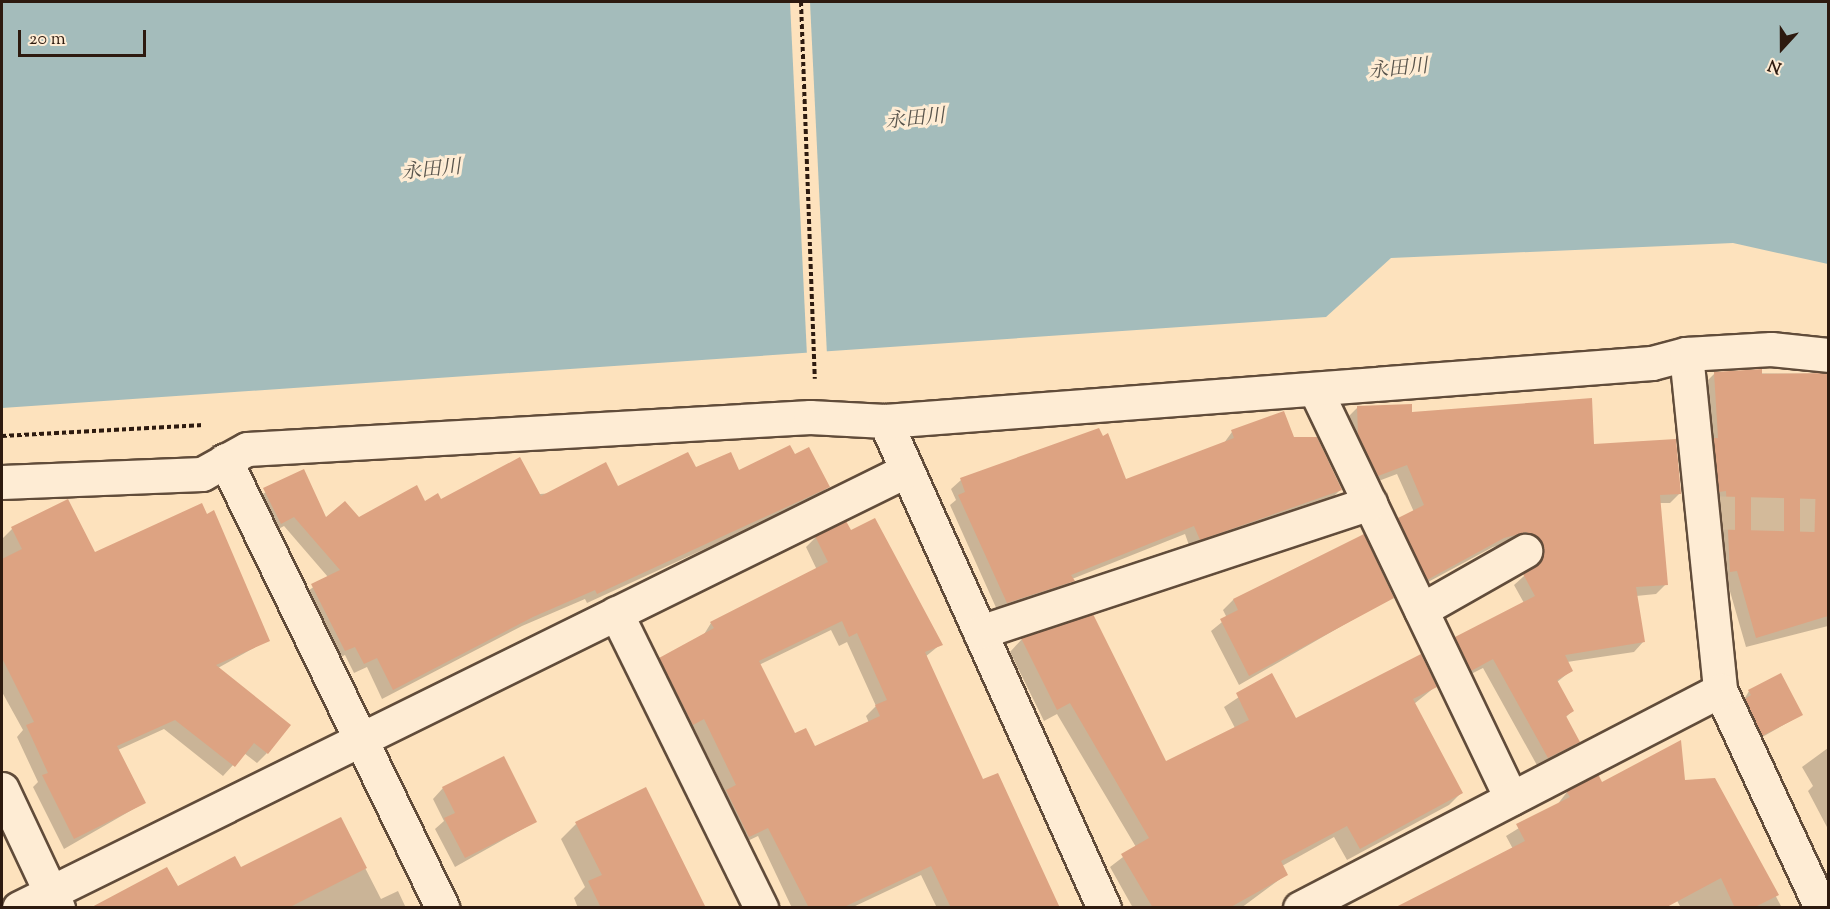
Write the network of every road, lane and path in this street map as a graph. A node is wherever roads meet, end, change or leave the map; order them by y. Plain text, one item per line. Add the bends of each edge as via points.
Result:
1 (801, 2) edge
2 (1686, 354) junction
3 (1828, 355) edge
4 (815, 386) dead end
5 (1315, 389) junction
6 (885, 422) junction
7 (225, 460) junction
8 (907, 470) junction
9 (2, 482) edge
10 (1370, 503) junction
11 (1525, 551) dead end
12 (1421, 610) junction
13 (616, 613) junction
14 (980, 632) junction
15 (1720, 690) junction
16 (361, 739) junction
17 (2, 789) edge
18 (1511, 798) junction
19 (54, 900) edge
20 (19, 908) edge
21 (443, 908) edge
22 (760, 908) edge
23 (1104, 908) edge
24 (1300, 908) edge
25 (1821, 908) edge

1 - 4 path
2 - 3 street via 1771,349
2 - 5 street via 1652,363
2 - 15 street
5 - 6 street
5 - 10 street
6 - 7 street via 810,417 247,449
6 - 8 street
7 - 9 street via 201,474
7 - 16 street
8 - 13 street
8 - 14 street
10 - 12 street
10 - 14 street
11 - 12 street
12 - 18 street
13 - 16 street
13 - 22 street
14 - 23 street
15 - 18 street
15 - 25 street
16 - 19 street
16 - 21 street
17 - 19 street
18 - 24 street
19 - 20 street

